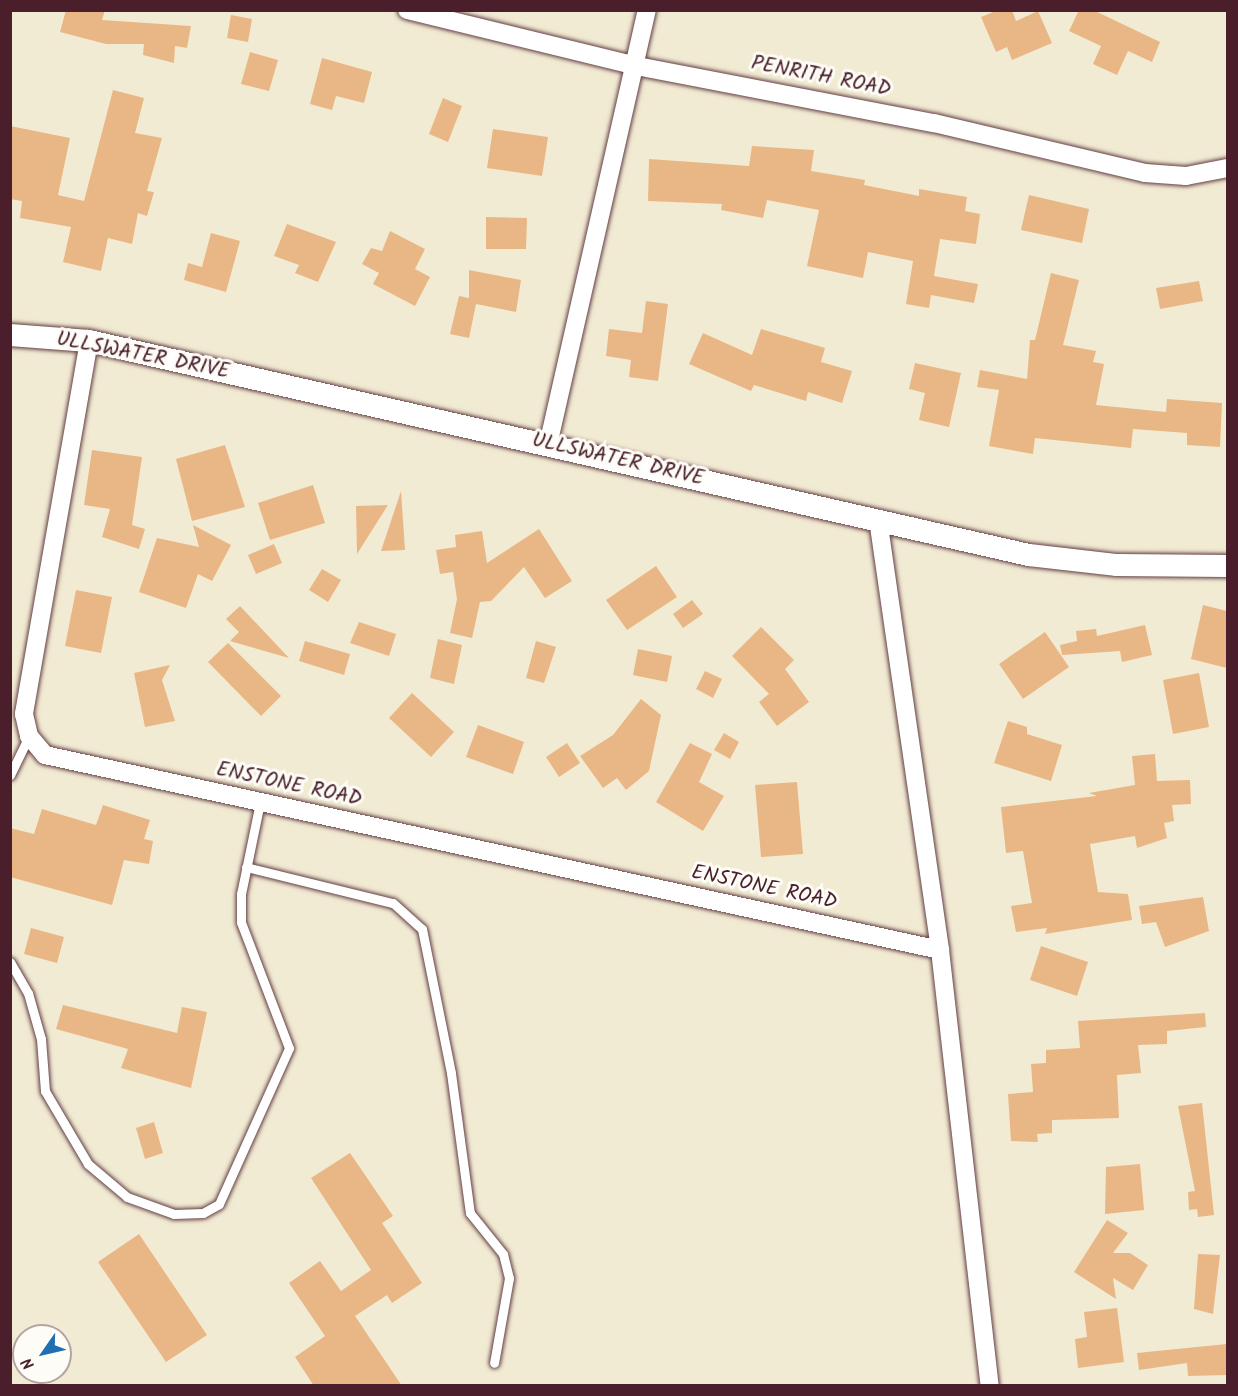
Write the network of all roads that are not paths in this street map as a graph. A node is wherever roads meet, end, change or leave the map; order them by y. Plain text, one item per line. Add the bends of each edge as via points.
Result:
1 (407, 10) edge
2 (648, 10) edge
3 (637, 66) junction
4 (1227, 168) edge
5 (10, 335) edge
6 (89, 342) junction
7 (548, 445) junction
8 (878, 519) junction
9 (1227, 566) edge
10 (29, 736) junction
11 (10, 775) edge
12 (260, 802) junction
13 (246, 867) junction
14 (940, 950) junction
15 (10, 962) edge
16 (494, 1363) dead end
17 (990, 1386) edge

1 - 3 street, PENRITH ROAD
2 - 3 street
3 - 4 street, PENRITH ROAD via 934,123 1145,173 1186,176
3 - 7 street
5 - 6 street, ULLSWATER DRIVE
6 - 7 street, ULLSWATER DRIVE
6 - 10 street via 24,714
7 - 8 street, ULLSWATER DRIVE
8 - 9 street, ULLSWATER DRIVE via 1029,555 1117,565
8 - 14 street
10 - 11 lane
10 - 12 street, ENSTONE ROAD via 45,755
12 - 13 lane
12 - 14 street, ENSTONE ROAD
13 - 15 lane via 241,894 247,949 289,1048 228,1192 204,1213 174,1214 127,1197 88,1164 45,1091 41,1039 28,993
13 - 16 lane via 393,903 422,929 450,1073 470,1213 503,1254 509,1278
14 - 17 street

